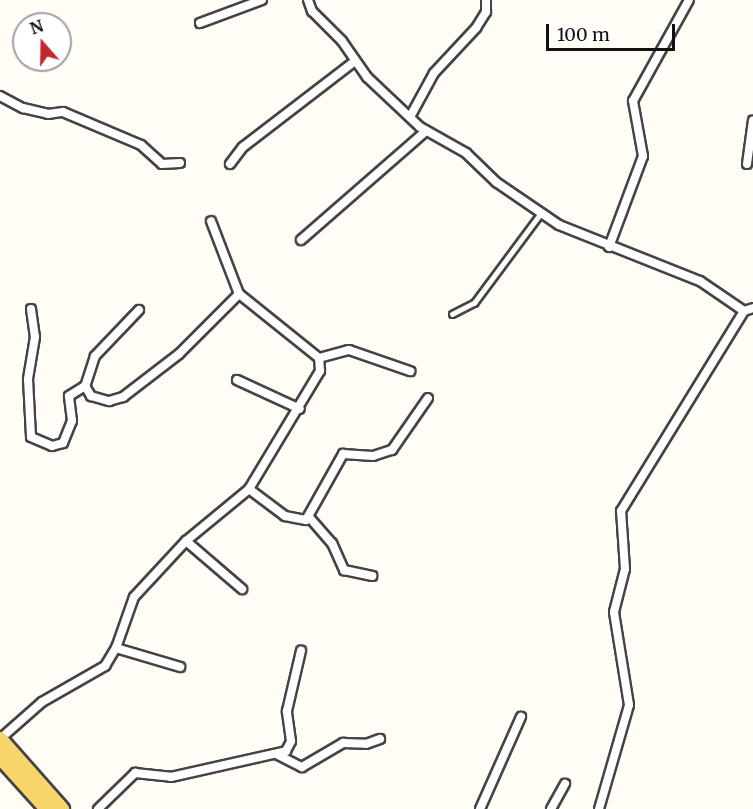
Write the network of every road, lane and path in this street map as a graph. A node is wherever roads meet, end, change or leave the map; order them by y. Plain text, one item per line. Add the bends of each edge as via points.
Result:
1 (262, 0) edge
2 (308, 0) edge
3 (486, 0) edge
4 (689, 0) edge
5 (200, 23) dead end
6 (355, 61) junction
7 (0, 96) edge
8 (410, 117) junction
9 (753, 120) edge
10 (426, 131) junction
11 (180, 163) dead end
12 (230, 164) dead end
13 (747, 164) dead end
14 (540, 214) junction
15 (211, 221) dead end
16 (301, 240) dead end
17 (609, 247) junction
18 (239, 294) junction
19 (31, 309) dead end
20 (748, 309) edge
21 (139, 310) dead end
22 (452, 314) dead end
23 (319, 358) junction
24 (410, 371) dead end
25 (237, 380) dead end
26 (85, 386) junction
27 (428, 398) dead end
28 (300, 409) junction
29 (249, 489) junction
30 (309, 517) junction
31 (186, 541) junction
32 (372, 576) dead end
33 (242, 589) dead end
34 (116, 648) junction
35 (301, 651) dead end
36 (180, 667) dead end
37 (521, 717) dead end
38 (0, 739) edge
39 (380, 740) dead end
40 (278, 755) junction
41 (3, 766) edge
42 (566, 784) dead end
43 (47, 809) edge
44 (62, 809) edge
45 (98, 809) edge
46 (480, 809) edge
47 (551, 809) edge
48 (599, 809) edge

1 - 5 street
2 - 6 street via 312,11 342,41
3 - 8 street via 486,12 476,28 434,74
4 - 17 street via 633,101 643,156
6 - 8 street
6 - 12 street via 243,147
7 - 11 street via 23,108 48,114 63,112 141,145 162,164
8 - 10 street
9 - 13 street
10 - 14 street via 466,153 490,177
10 - 16 street
14 - 17 street
14 - 22 lane via 474,303
15 - 18 street
17 - 20 street via 692,277
18 - 23 street
18 - 26 street via 179,354 123,397 109,401 91,396
19 - 26 street via 35,337 28,379 31,437 52,446 63,443 72,421 69,396
20 - 48 street via 621,511 625,569 614,612 628,705
21 - 26 street via 99,351
23 - 24 street via 349,350
23 - 28 street via 320,371
25 - 28 street
27 - 30 street via 392,450 373,456 343,454
28 - 29 street
29 - 30 street via 293,520 300,522
29 - 31 street
30 - 32 street via 332,543 344,570
31 - 33 street
31 - 34 street via 134,597
34 - 36 street
34 - 38 street via 97,672 42,702
35 - 40 street via 287,711 290,747
37 - 46 street
38 - 44 main road
39 - 40 street via 343,743 302,767
40 - 45 street via 171,777 135,773
41 - 43 main road
42 - 47 street

